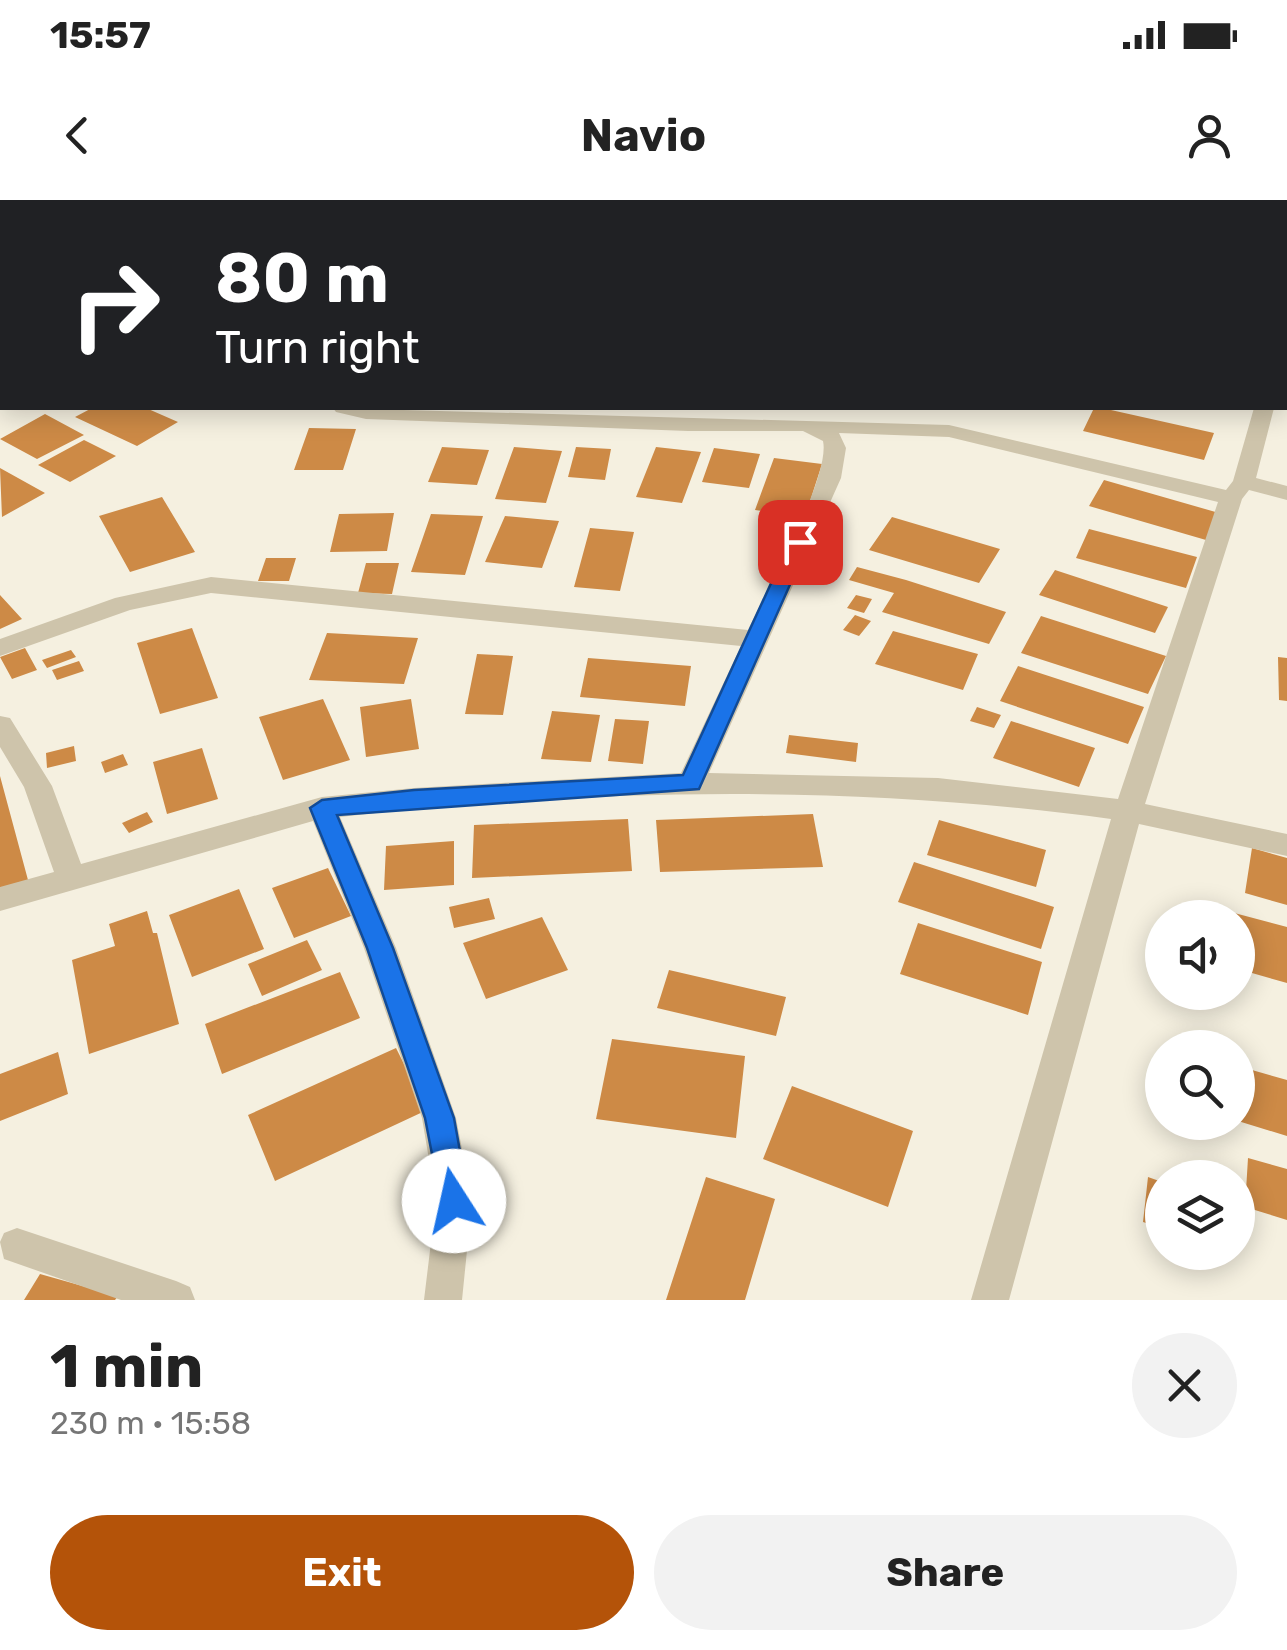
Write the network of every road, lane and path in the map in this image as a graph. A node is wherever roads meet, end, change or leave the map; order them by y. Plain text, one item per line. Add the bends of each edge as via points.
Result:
1 (354, 410) edge
2 (1263, 410) edge
3 (804, 425) junction
4 (1238, 490) junction
5 (1287, 493) edge
6 (754, 639) junction
7 (0, 648) edge
8 (0, 725) edge
9 (691, 783) junction
10 (322, 808) junction
11 (1128, 810) junction
12 (1287, 845) edge
13 (72, 878) junction
14 (0, 899) edge
15 (16, 1246) dead end
16 (176, 1300) edge
17 (443, 1300) edge
18 (990, 1300) edge

1 - 3 street
2 - 4 street
3 - 4 street via 949,431
3 - 6 street via 826,431 837,448 830,478
4 - 5 street
4 - 11 street
6 - 7 street via 210,584 124,603
6 - 9 street
8 - 13 street via 38,786
9 - 10 street
9 - 11 street via 938,788
10 - 13 street
10 - 17 street via 440,1118 454,1201
11 - 12 street
11 - 18 street
13 - 14 street
15 - 16 street

